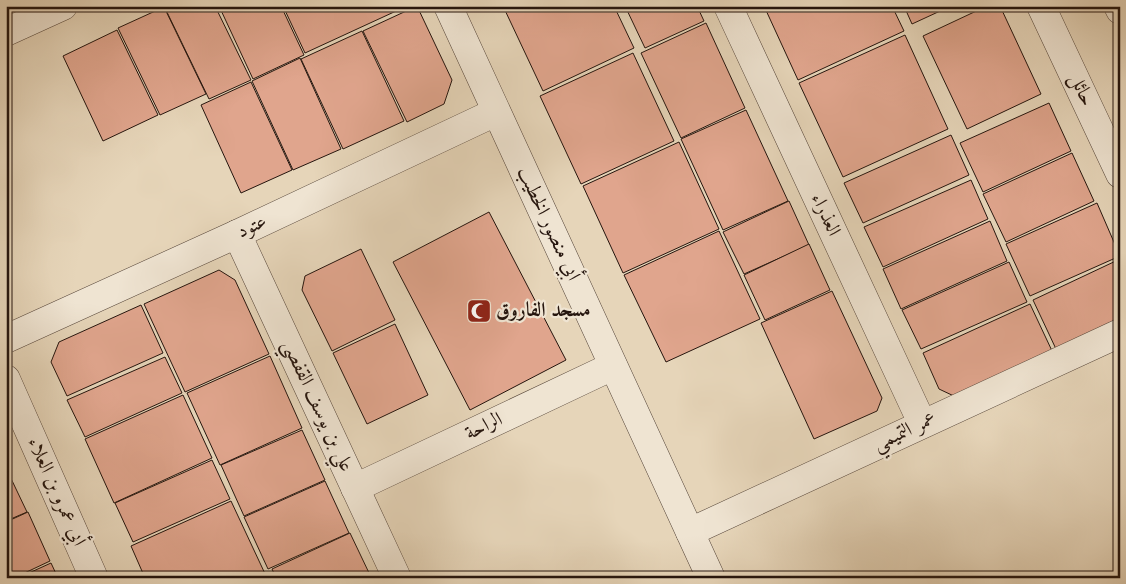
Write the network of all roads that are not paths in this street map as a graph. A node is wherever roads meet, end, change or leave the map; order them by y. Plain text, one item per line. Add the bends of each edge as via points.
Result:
1 (64, 6) edge
2 (448, 6) edge
3 (728, 6) edge
4 (1041, 6) edge
5 (1118, 6) edge
6 (1120, 10) edge
7 (6, 32) edge
8 (496, 112) junction
9 (1120, 174) edge
10 (237, 234) junction
11 (1120, 333) edge
12 (6, 339) edge
13 (614, 366) junction
14 (6, 379) edge
15 (922, 423) junction
16 (355, 488) junction
17 (690, 532) junction
18 (94, 578) edge
19 (397, 578) edge
20 (711, 578) edge

1 - 7 street
2 - 8 street, أبي منصور الخطيب
3 - 15 street, العذراء
4 - 9 street, حائل
5 - 6 street
8 - 10 street, عتود
8 - 13 street, أبي منصور الخطيب
10 - 12 street, عتود
10 - 16 street, علي بن يوسف القفصي
11 - 15 street, عمر التميمي
13 - 16 street, الراحة
13 - 17 street, أبي منصور الخطيب
14 - 18 street, أبي عمرو بن العلاء
15 - 17 street, عمر التميمي
16 - 19 street, علي بن يوسف القفصي
17 - 20 street, أبي منصور الخطيب

